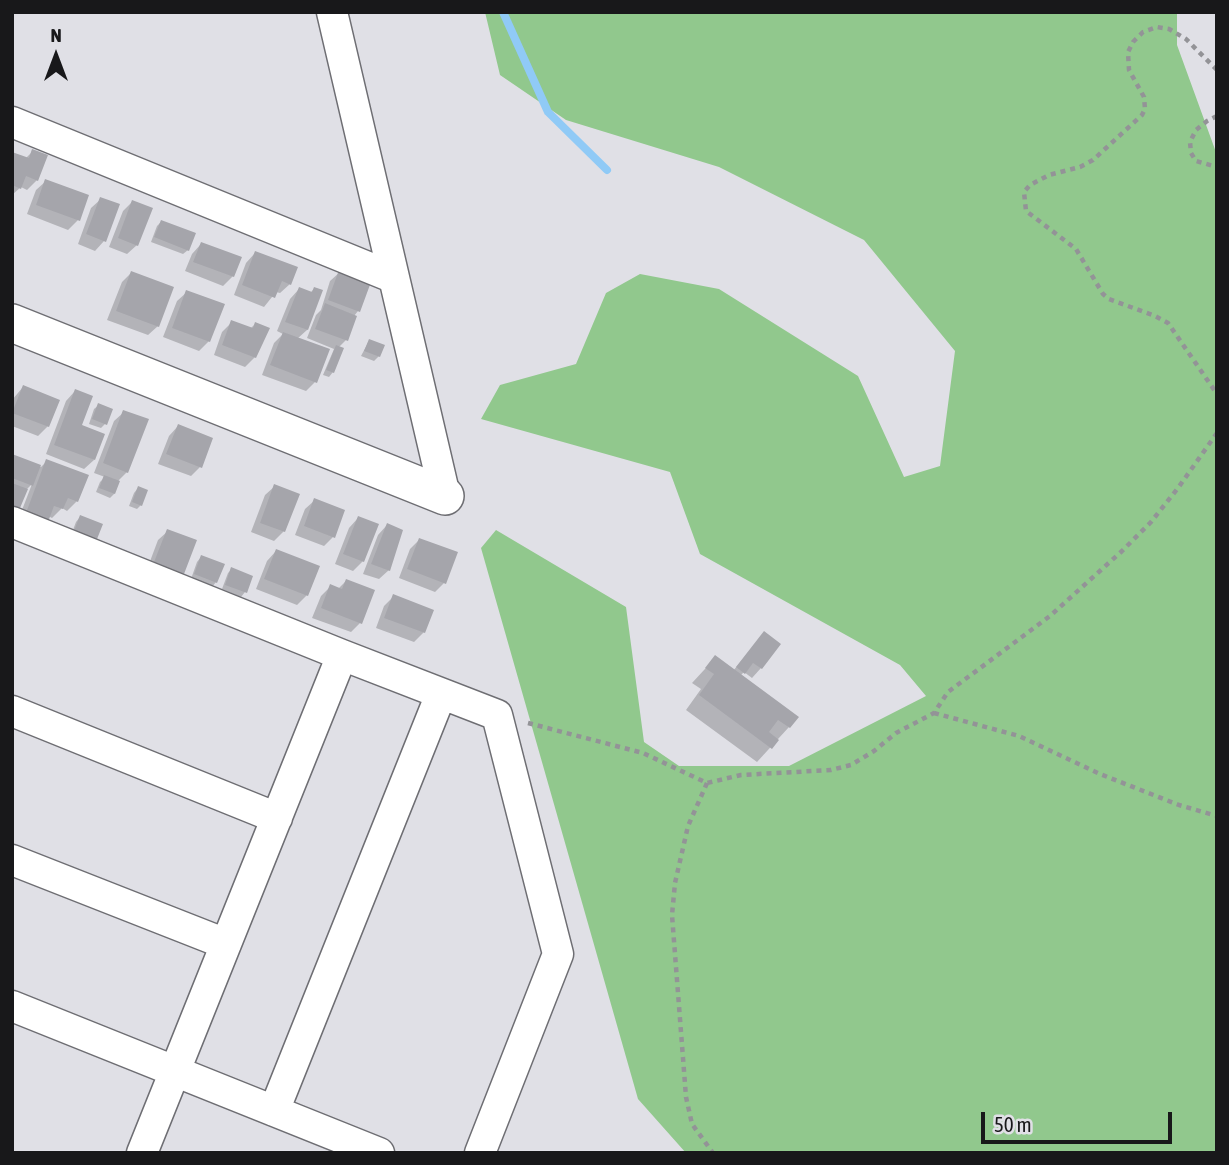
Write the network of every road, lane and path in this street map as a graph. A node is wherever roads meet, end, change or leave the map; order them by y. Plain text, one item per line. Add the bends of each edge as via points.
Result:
1 (332, 12) edge
2 (1217, 70) edge
3 (1217, 116) edge
4 (12, 122) edge
5 (1217, 167) edge
6 (392, 277) junction
7 (12, 323) edge
8 (1217, 394) edge
9 (1217, 433) edge
10 (445, 496) joint
11 (12, 522) edge
12 (342, 655) junction
13 (441, 694) junction
14 (12, 711) edge
15 (934, 713) junction
16 (497, 715) junction
17 (707, 783) junction
18 (1217, 816) edge
19 (277, 818) junction
20 (12, 860) edge
21 (226, 944) junction
22 (12, 1006) edge
23 (175, 1071) junction
24 (274, 1111) junction
25 (142, 1153) edge
26 (379, 1153) edge
27 (480, 1153) edge
28 (713, 1153) edge

1 - 6 street
2 - 8 path via 1169,29 1143,32 1128,52 1129,70 1144,97 1142,115 1093,160 1049,175 1024,192 1026,211 1076,249 1109,299 1168,323
3 - 5 path via 1196,130 1190,142 1196,161
4 - 6 street
6 - 10 street
7 - 10 street
9 - 15 path via 1132,541 1050,615 948,692
11 - 12 street
12 - 13 street
12 - 19 street
13 - 16 street
13 - 24 street
14 - 19 street
15 - 17 path via 851,765 741,775
15 - 18 path via 1019,736 1100,774
16 - 17 path via 643,753
16 - 27 street via 558,954
17 - 28 path via 688,826 672,915 686,1097 692,1124
19 - 21 street
20 - 21 street
21 - 23 street
22 - 23 street
23 - 24 street
23 - 25 street
24 - 26 street

